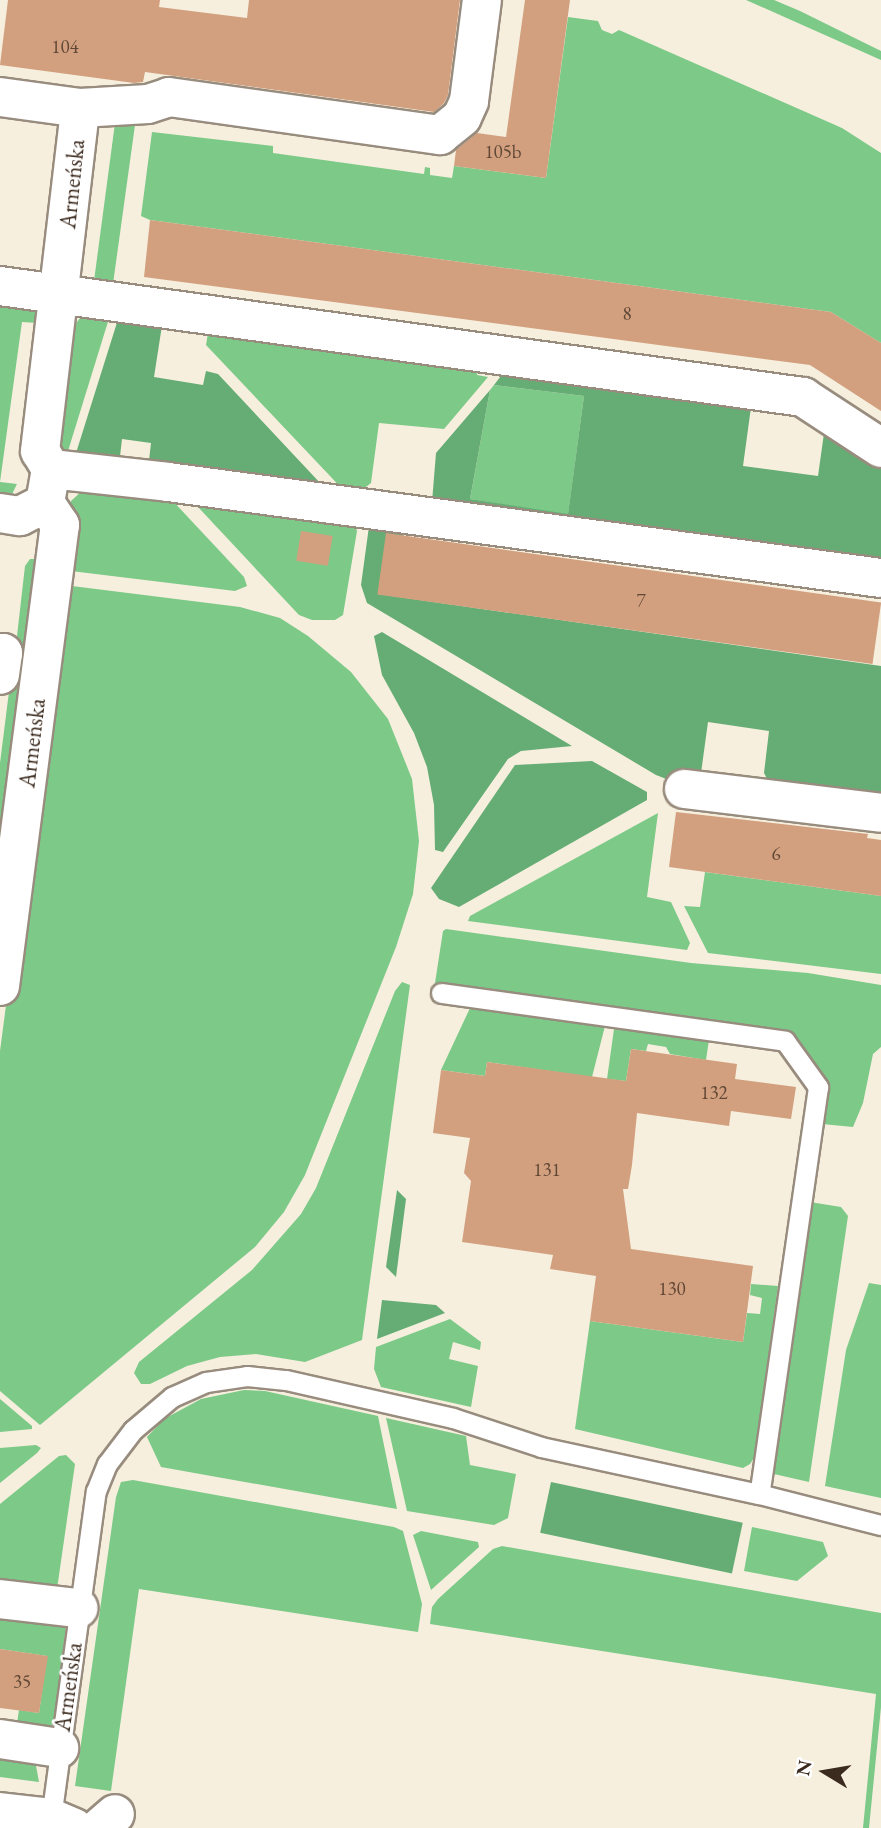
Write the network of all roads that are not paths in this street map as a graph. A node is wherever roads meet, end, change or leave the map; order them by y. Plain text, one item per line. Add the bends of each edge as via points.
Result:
1 (482, 0) edge
2 (0, 97) edge
3 (80, 108) junction
4 (0, 286) edge
5 (60, 295) junction
6 (881, 448) edge
7 (37, 495) edge
8 (881, 578) edge
9 (684, 789) dead end
10 (881, 813) edge
11 (0, 986) edge
12 (441, 993) dead end
13 (759, 1494) junction
14 (881, 1525) edge
15 (0, 1599) edge
16 (78, 1608) junction
17 (0, 1739) edge
18 (60, 1748) junction
19 (0, 1812) edge
20 (62, 1823) edge

1 - 3 street via 469,101 462,117 440,135 169,97 148,104
2 - 3 street, Armeńska
3 - 5 street, Armeńska
4 - 5 street
5 - 6 street via 803,397
5 - 7 street, Armeńska
7 - 8 street via 181,484
7 - 11 street, Armeńska via 60,525
9 - 10 street
12 - 13 lane via 785,1041 818,1087
13 - 14 lane
13 - 16 lane via 541,1447 453,1418 286,1380 247,1376 206,1382 172,1397 134,1430 107,1465 96,1491
15 - 16 street, Armeńska
16 - 18 lane, Armeńska
17 - 18 street
18 - 20 lane, Armeńska
19 - 20 street

